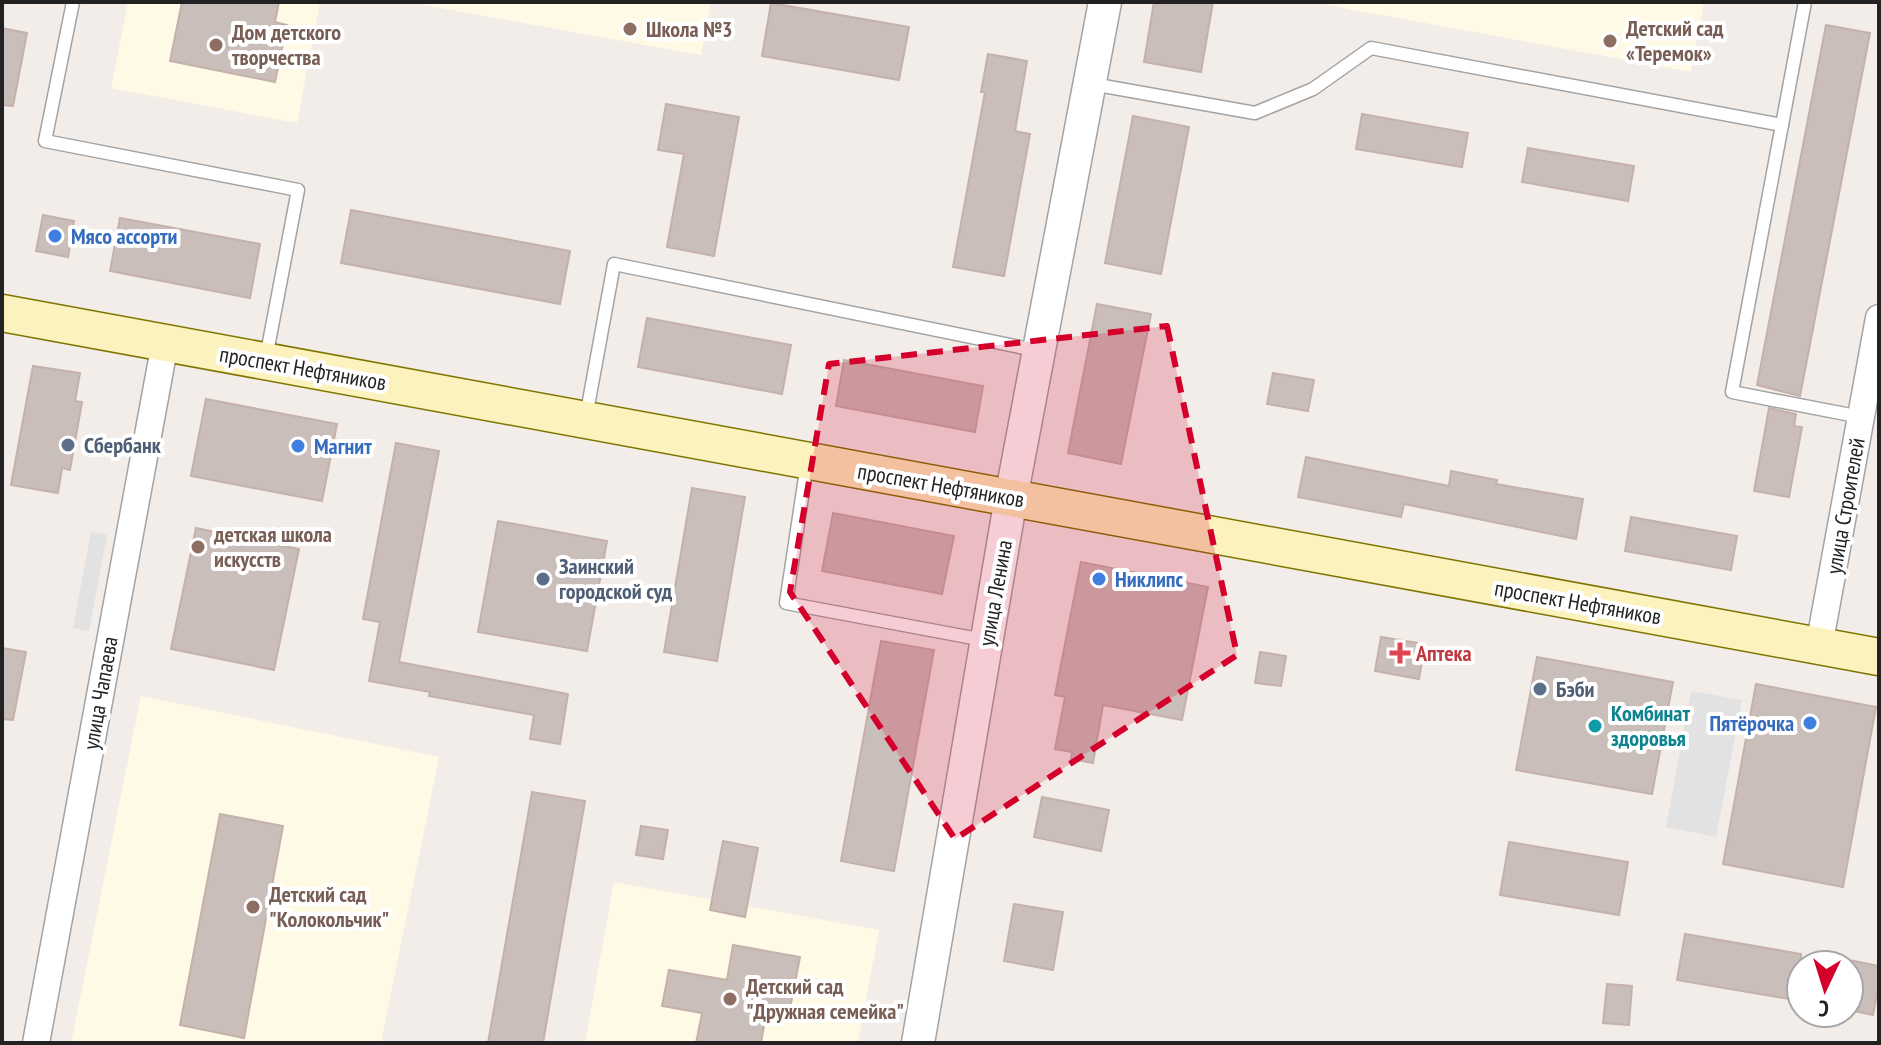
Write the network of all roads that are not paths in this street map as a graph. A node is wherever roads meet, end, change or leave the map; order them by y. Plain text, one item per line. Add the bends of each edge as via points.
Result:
1 (73, 2) edge
2 (1105, 2) edge
3 (1805, 2) edge
4 (1090, 84) junction
5 (1782, 125) junction
6 (2, 313) edge
7 (1879, 318) edge
8 (165, 343) junction
9 (1039, 351) junction
10 (265, 361) junction
11 (1861, 417) junction
12 (585, 420) junction
13 (807, 461) junction
14 (1011, 498) junction
15 (987, 640) junction
16 (1819, 646) junction
17 (1879, 657) edge
18 (36, 1043) edge
19 (918, 1043) edge

1 - 10 lane via 45,141 298,190
2 - 4 street, улица Ленина
3 - 5 lane
4 - 5 lane via 1255,113 1313,89 1371,48
4 - 9 street, улица Ленина
5 - 11 lane via 1732,392
6 - 8 main road, проспект Нефтяников
7 - 11 street, улица Строителей
8 - 10 main road, проспект Нефтяников
8 - 18 street, улица Чапаева
9 - 12 lane via 614,264
9 - 14 street, улица Ленина
10 - 12 main road, проспект Нефтяников
11 - 16 street, улица Строителей
12 - 13 main road, проспект Нефтяников
13 - 14 main road, проспект Нефтяников
13 - 15 lane via 786,603
14 - 15 street, улица Ленина
14 - 16 main road, проспект Нефтяников
15 - 19 street, улица Ленина
16 - 17 main road, проспект Нефтяников

